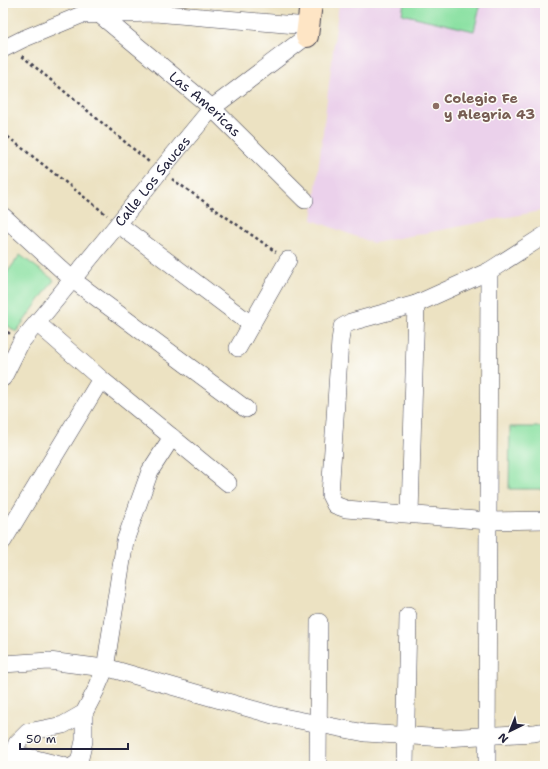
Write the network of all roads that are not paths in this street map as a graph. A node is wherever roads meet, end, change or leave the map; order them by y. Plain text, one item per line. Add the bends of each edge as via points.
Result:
1 (311, 3) edge
2 (99, 14) junction
3 (307, 31) junction
4 (6, 47) edge
5 (212, 108) junction
6 (305, 200) dead end
7 (3, 216) edge
8 (118, 224) junction
9 (545, 236) edge
10 (288, 260) road end
11 (489, 271) junction
12 (73, 280) junction
13 (416, 304) junction
14 (37, 323) junction
15 (252, 325) junction
16 (238, 348) dead end
17 (3, 378) edge
18 (101, 379) junction
19 (246, 409) dead end
20 (172, 437) junction
21 (228, 482) dead end
22 (410, 514) junction
23 (545, 520) edge
24 (488, 521) junction
25 (3, 541) edge
26 (408, 616) dead end
27 (319, 622) dead end
28 (3, 664) edge
29 (105, 669) junction
30 (84, 713) junction
31 (318, 724) junction
32 (545, 731) edge
33 (406, 735) junction
34 (487, 736) junction
35 (10, 759) edge
36 (64, 766) edge
37 (73, 766) edge
38 (318, 766) edge
39 (405, 766) edge
40 (487, 766) edge

1 - 3 street
2 - 3 street via 155,13
2 - 4 street via 81,15
2 - 5 street, Las Americas
3 - 5 street, Calle Los Sauces
5 - 6 street, Las Americas
5 - 8 street, Calle Los Sauces
7 - 12 street
8 - 12 street, Calle Los Sauces
8 - 15 street
9 - 11 street
10 - 15 street
11 - 13 street
11 - 24 street
12 - 14 street, Calle Los Sauces
12 - 19 street
13 - 22 street
13 - 22 street via 351,322 342,327 330,495 335,506 346,509
14 - 17 street, Calle Los Sauces via 22,342
14 - 18 street
15 - 16 street
18 - 20 street
18 - 25 street
20 - 21 street
20 - 29 street via 150,471 125,541
22 - 24 street
23 - 24 street
24 - 34 street
26 - 33 street
27 - 31 street
28 - 29 street via 49,661
29 - 30 street
29 - 31 street via 273,715
30 - 35 street via 63,725 28,732 16,743
30 - 37 street via 84,741 79,762
31 - 33 street via 365,733
31 - 38 street
32 - 34 street
33 - 34 street via 445,738
33 - 39 street
34 - 40 street
35 - 36 street

